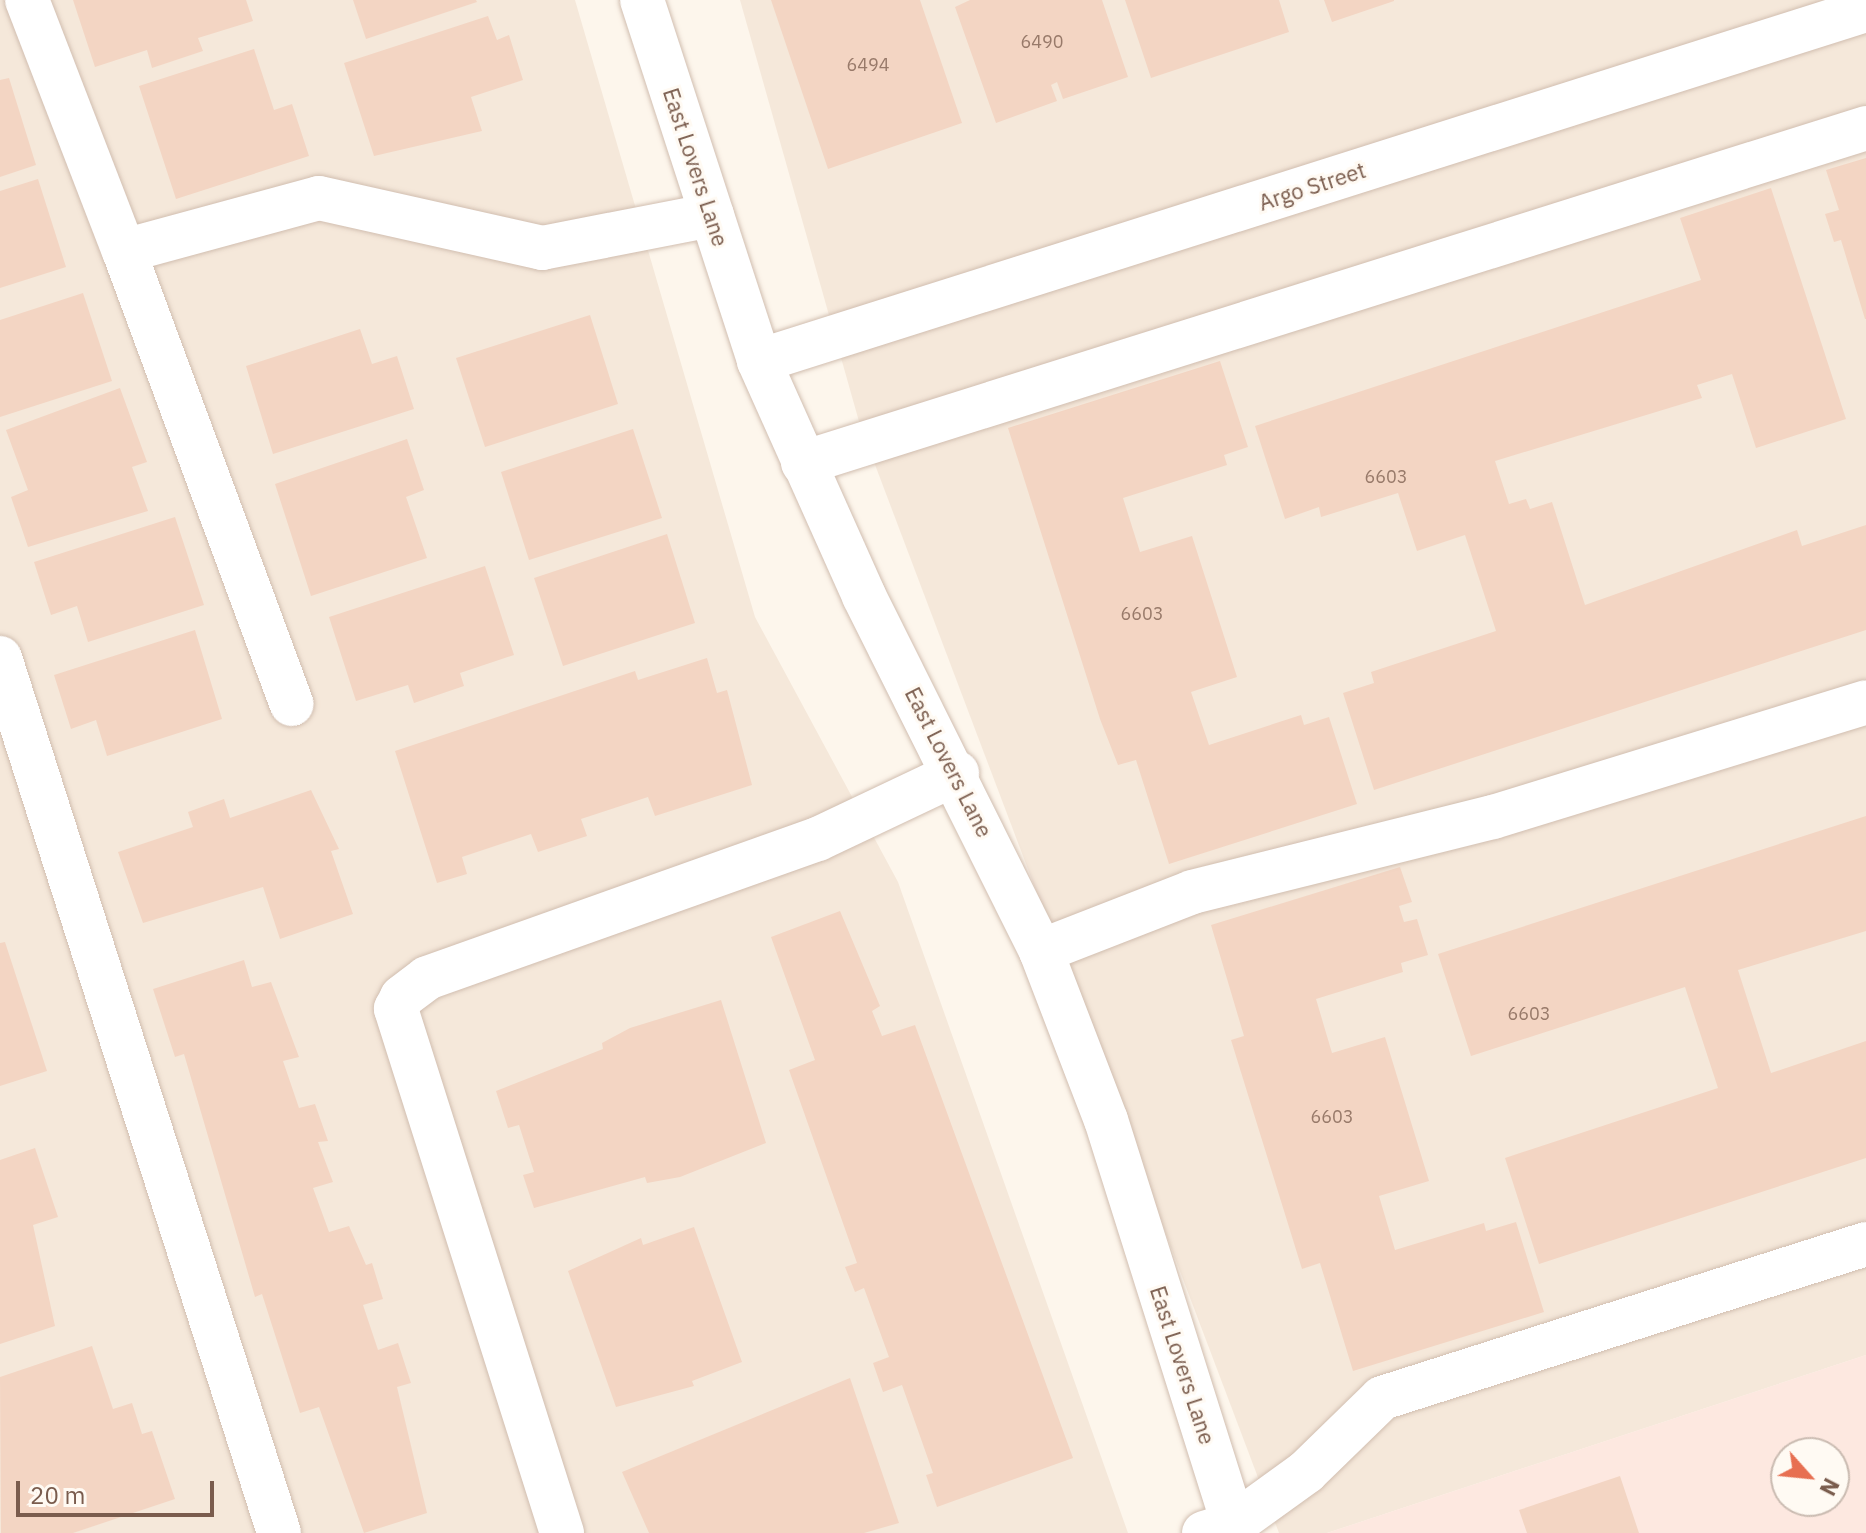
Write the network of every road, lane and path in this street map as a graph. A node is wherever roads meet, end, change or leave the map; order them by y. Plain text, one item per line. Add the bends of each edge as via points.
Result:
1 (27, 0) edge
2 (642, 0) edge
3 (1866, 10) edge
4 (1866, 128) edge
5 (712, 215) junction
6 (124, 251) junction
7 (759, 361) junction
8 (803, 463) junction
9 (0, 658) edge
10 (1866, 702) edge
11 (292, 704) dead end
12 (957, 773) junction
13 (1041, 951) junction
14 (1866, 1244) edge
15 (1225, 1530) edge
16 (279, 1533) edge
17 (562, 1533) edge

1 - 6 street
2 - 5 street, East Lovers Lane
3 - 7 street, Argo Street
4 - 8 street
5 - 6 street via 542,248 319,198
5 - 7 street, East Lovers Lane
6 - 11 street
7 - 8 street, East Lovers Lane
8 - 12 street, East Lovers Lane
9 - 16 street
10 - 13 street via 1493,817 1192,892
12 - 13 street, East Lovers Lane
12 - 17 street via 818,839 413,984 396,1009
13 - 15 street, East Lovers Lane via 1106,1120
14 - 15 street via 1382,1398 1306,1472

